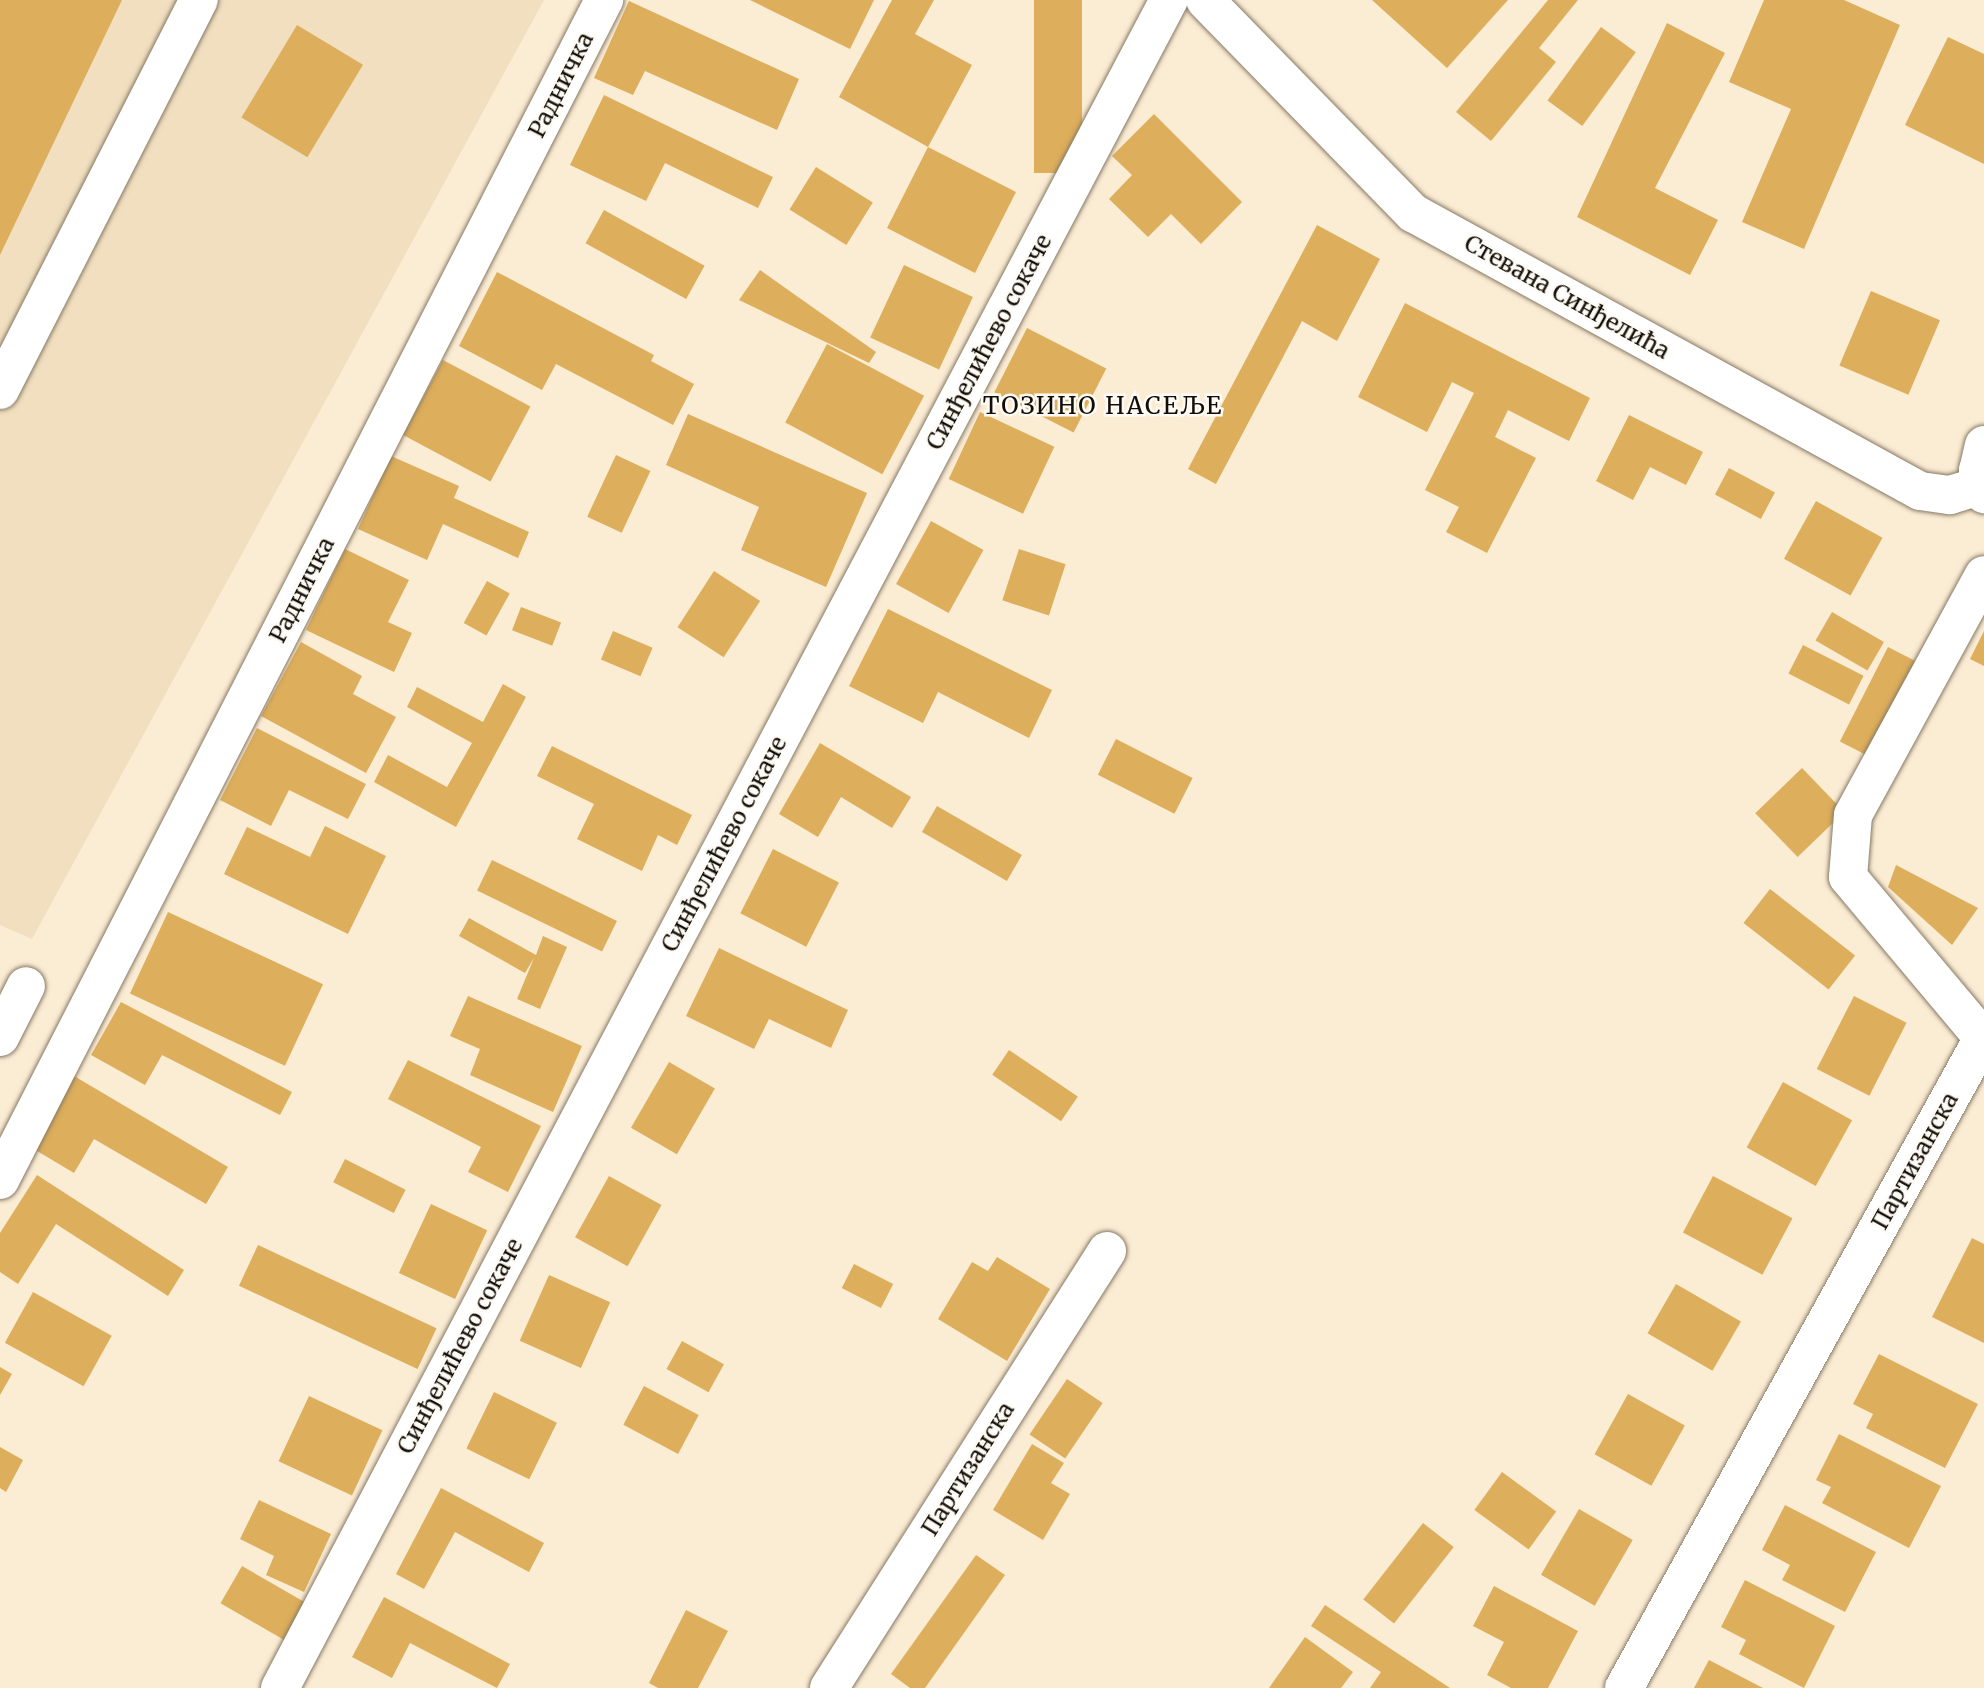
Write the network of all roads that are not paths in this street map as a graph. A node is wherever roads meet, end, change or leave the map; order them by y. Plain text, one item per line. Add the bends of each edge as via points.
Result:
1 (199, 0) edge
2 (604, 0) edge
3 (1169, 0) edge
4 (1205, 0) edge
5 (0, 390) edge
6 (1984, 445) edge
7 (1982, 490) edge
8 (1984, 575) edge
9 (26, 986) dead end
10 (0, 1037) edge
11 (1983, 1038) edge
12 (0, 1180) edge
13 (1107, 1251) dead end
14 (280, 1688) edge
15 (829, 1688) edge
16 (1624, 1688) edge

1 - 5 street
2 - 12 street, Радничка
3 - 14 street, Синђелићево сокаче
4 - 7 street, Стевана Синђелића via 1413,213 1920,491 1951,495
6 - 7 street
8 - 11 street, Партизанска via 1853,816 1848,877
9 - 10 street
11 - 16 street, Партизанска
13 - 15 street, Партизанска

